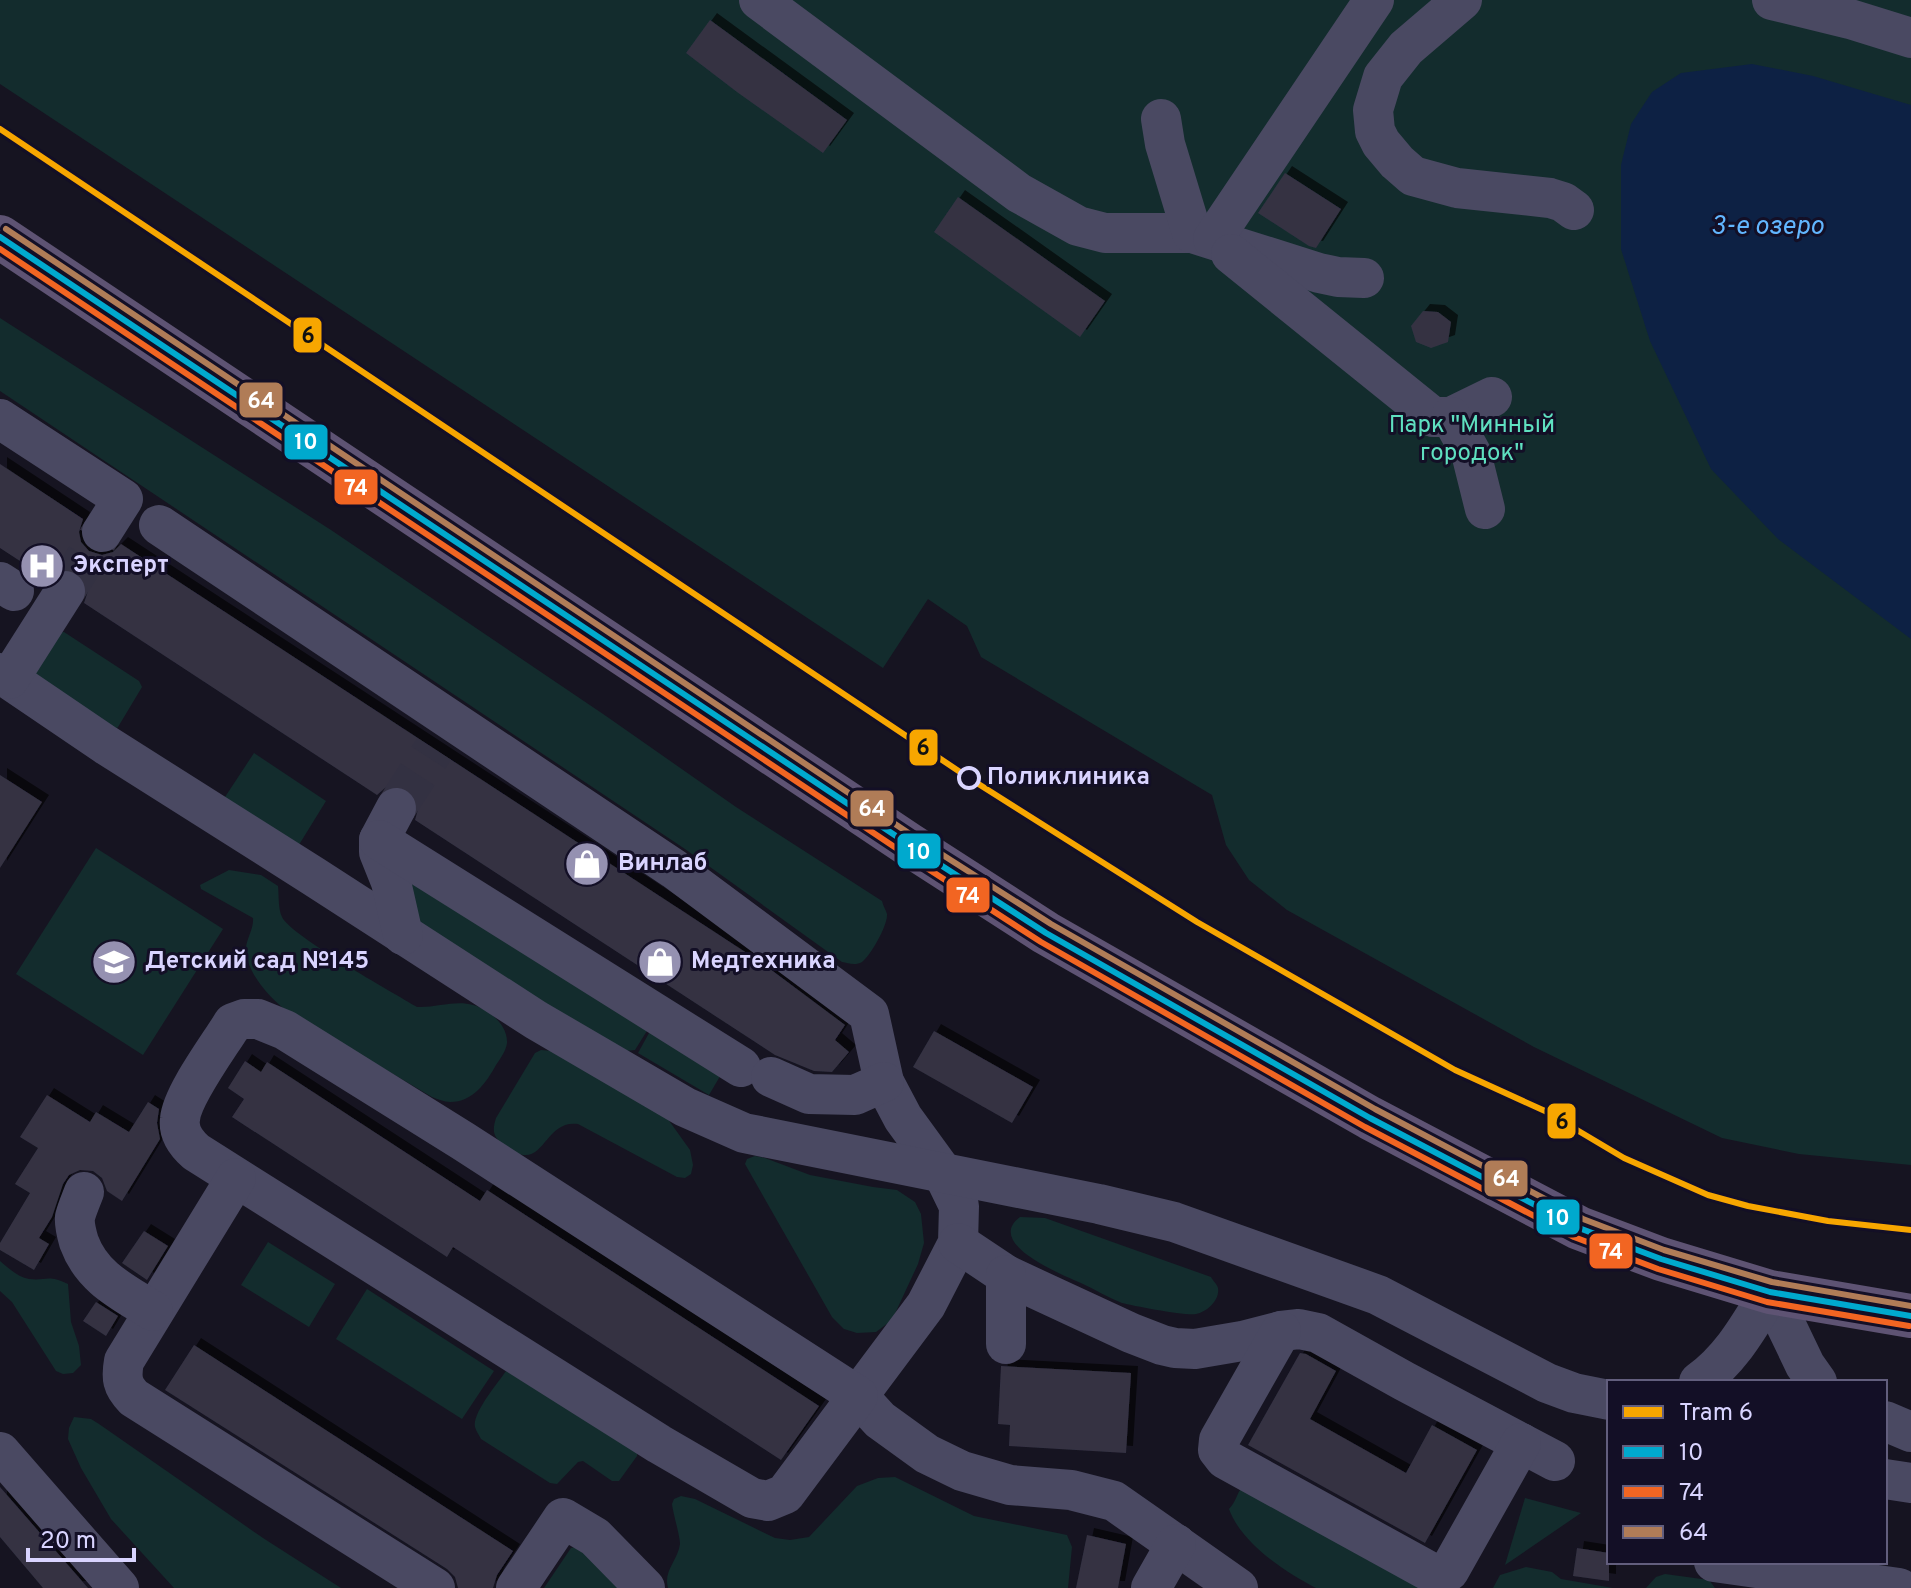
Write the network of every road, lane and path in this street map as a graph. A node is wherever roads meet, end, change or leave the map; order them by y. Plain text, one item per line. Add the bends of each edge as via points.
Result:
1 (759, 0) edge
2 (1374, 0) edge
3 (1462, 0) edge
4 (1772, 0) edge
5 (1911, 38) edge
6 (1161, 119) dead end
7 (1574, 210) dead end
8 (1202, 236) junction
9 (0, 237) edge
10 (1364, 278) dead end
11 (1492, 397) dead end
12 (1451, 417) junction
13 (0, 419) edge
14 (1485, 509) dead end
15 (159, 525) dead end
16 (102, 532) tunnel mouth
17 (65, 591) tunnel mouth
18 (5, 676) edge
19 (403, 935) junction
20 (884, 1082) junction
21 (943, 1173) junction
22 (236, 1178) junction
23 (84, 1192) dead end
24 (958, 1243) junction
25 (1006, 1275) junction
26 (1770, 1292) junction
27 (153, 1311) junction
28 (1911, 1316) edge
29 (1281, 1331) junction
30 (1006, 1344) dead end
31 (1702, 1380) edge
32 (1816, 1380) edge
33 (858, 1396) junction
34 (1607, 1400) edge
35 (1887, 1422) edge
36 (1911, 1432) edge
37 (0, 1452) edge
38 (1887, 1479) edge
39 (1911, 1483) edge
40 (1176, 1544) junction
41 (1728, 1564) edge
42 (119, 1588) edge
43 (435, 1588) edge
44 (516, 1588) edge
45 (645, 1588) edge
46 (1151, 1588) edge
47 (1238, 1588) edge
48 (1899, 1588) edge

1 - 8 street via 1019,193 1078,226 1105,233
2 - 8 street
3 - 7 street via 1406,48 1383,77 1373,110 1381,143 1413,176 1457,188 1550,198
4 - 5 street
6 - 8 street via 1165,144
8 - 10 street via 1319,273
8 - 12 street via 1433,417
9 - 26 main road via 1046,933 1370,1118 1579,1228
11 - 12 street
12 - 14 street via 1471,453
13 - 16 street via 123,499
15 - 20 street via 444,735 674,869 869,1014
17 - 18 street
18 - 19 street
19 - 20 street via 379,852 387,824 756,1072 809,1094 855,1095
19 - 21 street via 685,1107 744,1133
20 - 21 street
21 - 24 street via 959,1206
21 - 34 street via 1174,1222 1378,1295 1547,1383
22 - 27 street
22 - 33 street via 752,1498 768,1501 785,1494
22 - 33 street via 185,1142 179,1121 187,1097 233,1023 258,1019 285,1030 463,1141
23 - 27 street via 75,1219 92,1269
24 - 25 street
24 - 33 street via 926,1305
25 - 29 street via 1175,1348 1195,1349
25 - 30 street
26 - 28 main road
26 - 31 street via 1736,1348
26 - 32 street
27 - 43 street via 124,1361 121,1377 134,1398
29 - 29 street via 1318,1333 1538,1452 1449,1571 1434,1574 1225,1459 1218,1450
33 - 40 street via 880,1420 927,1454 962,1471 1010,1485 1071,1490 1114,1501
35 - 36 street
37 - 42 street
38 - 39 street
40 - 46 street
40 - 47 street
41 - 48 street
44 - 45 street via 563,1518 595,1537

